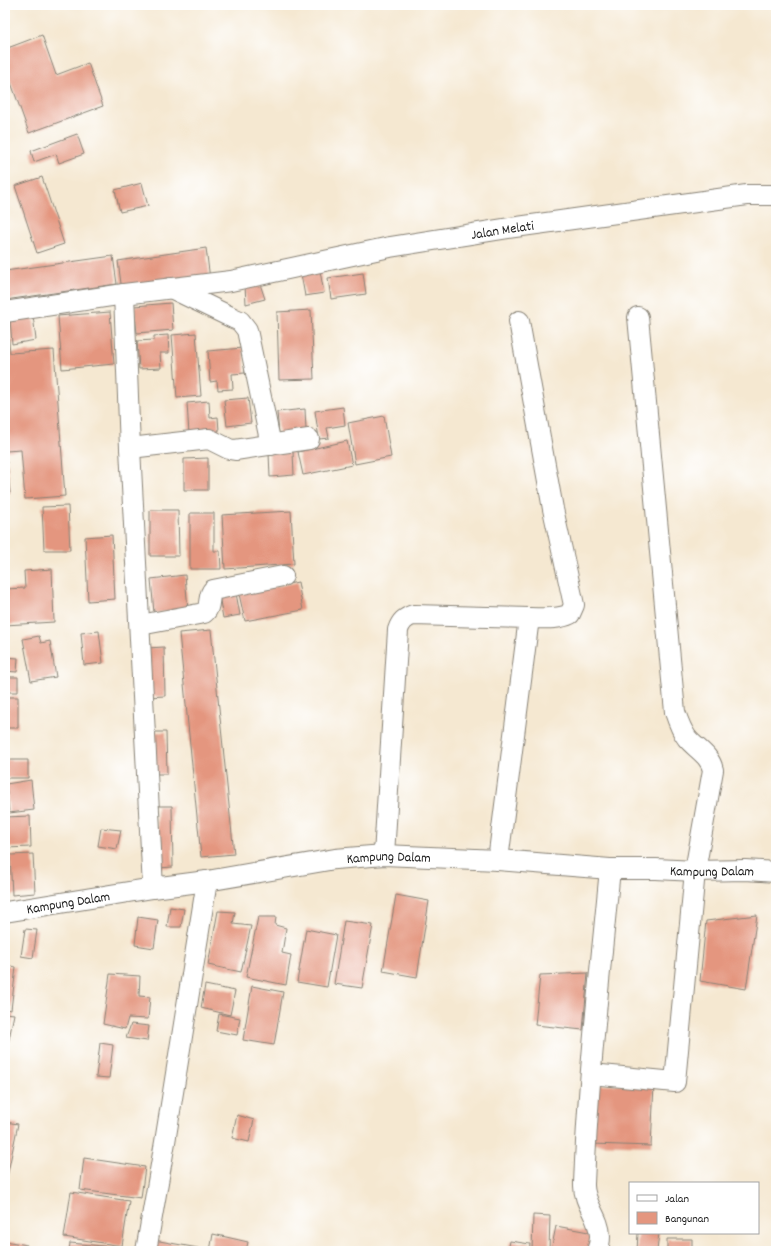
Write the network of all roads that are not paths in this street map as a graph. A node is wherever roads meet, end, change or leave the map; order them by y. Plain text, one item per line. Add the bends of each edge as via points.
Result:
1 (776, 195) edge
2 (171, 288) junction
3 (124, 294) junction
4 (5, 312) edge
5 (638, 317) dead end
6 (519, 321) dead end
7 (309, 439) dead end
8 (271, 445) junction
9 (130, 448) junction
10 (283, 576) dead end
11 (530, 618) junction
12 (140, 625) junction
13 (384, 856) junction
14 (498, 860) junction
15 (610, 869) junction
16 (695, 871) junction
17 (776, 872) edge
18 (207, 881) junction
19 (153, 888) junction
20 (5, 912) edge
21 (591, 1074) junction
22 (146, 1251) edge
23 (597, 1251) edge

1 - 2 street, Jalan Melati via 747,195 501,229 390,247 231,280
2 - 3 street, Jalan Melati
2 - 8 street via 240,321 247,330
3 - 4 street, Jalan Melati
3 - 9 street
5 - 16 street via 675,712 680,727 709,760 713,770
6 - 11 street via 553,509 574,604 570,614 566,616
7 - 8 street
8 - 9 street via 235,450 207,439
9 - 12 street
10 - 12 street via 213,590 210,592 208,610 204,613
11 - 13 street via 413,615 400,623
11 - 14 street
12 - 19 street
13 - 14 street, Kampung Dalam
13 - 18 street, Kampung Dalam via 335,859
14 - 15 street, Kampung Dalam
15 - 16 street, Kampung Dalam
15 - 21 street
16 - 17 street, Kampung Dalam
16 - 21 street via 675,1082
18 - 19 street, Kampung Dalam
18 - 22 street
19 - 20 street, Kampung Dalam
21 - 23 street via 584,1187 598,1224 600,1236

